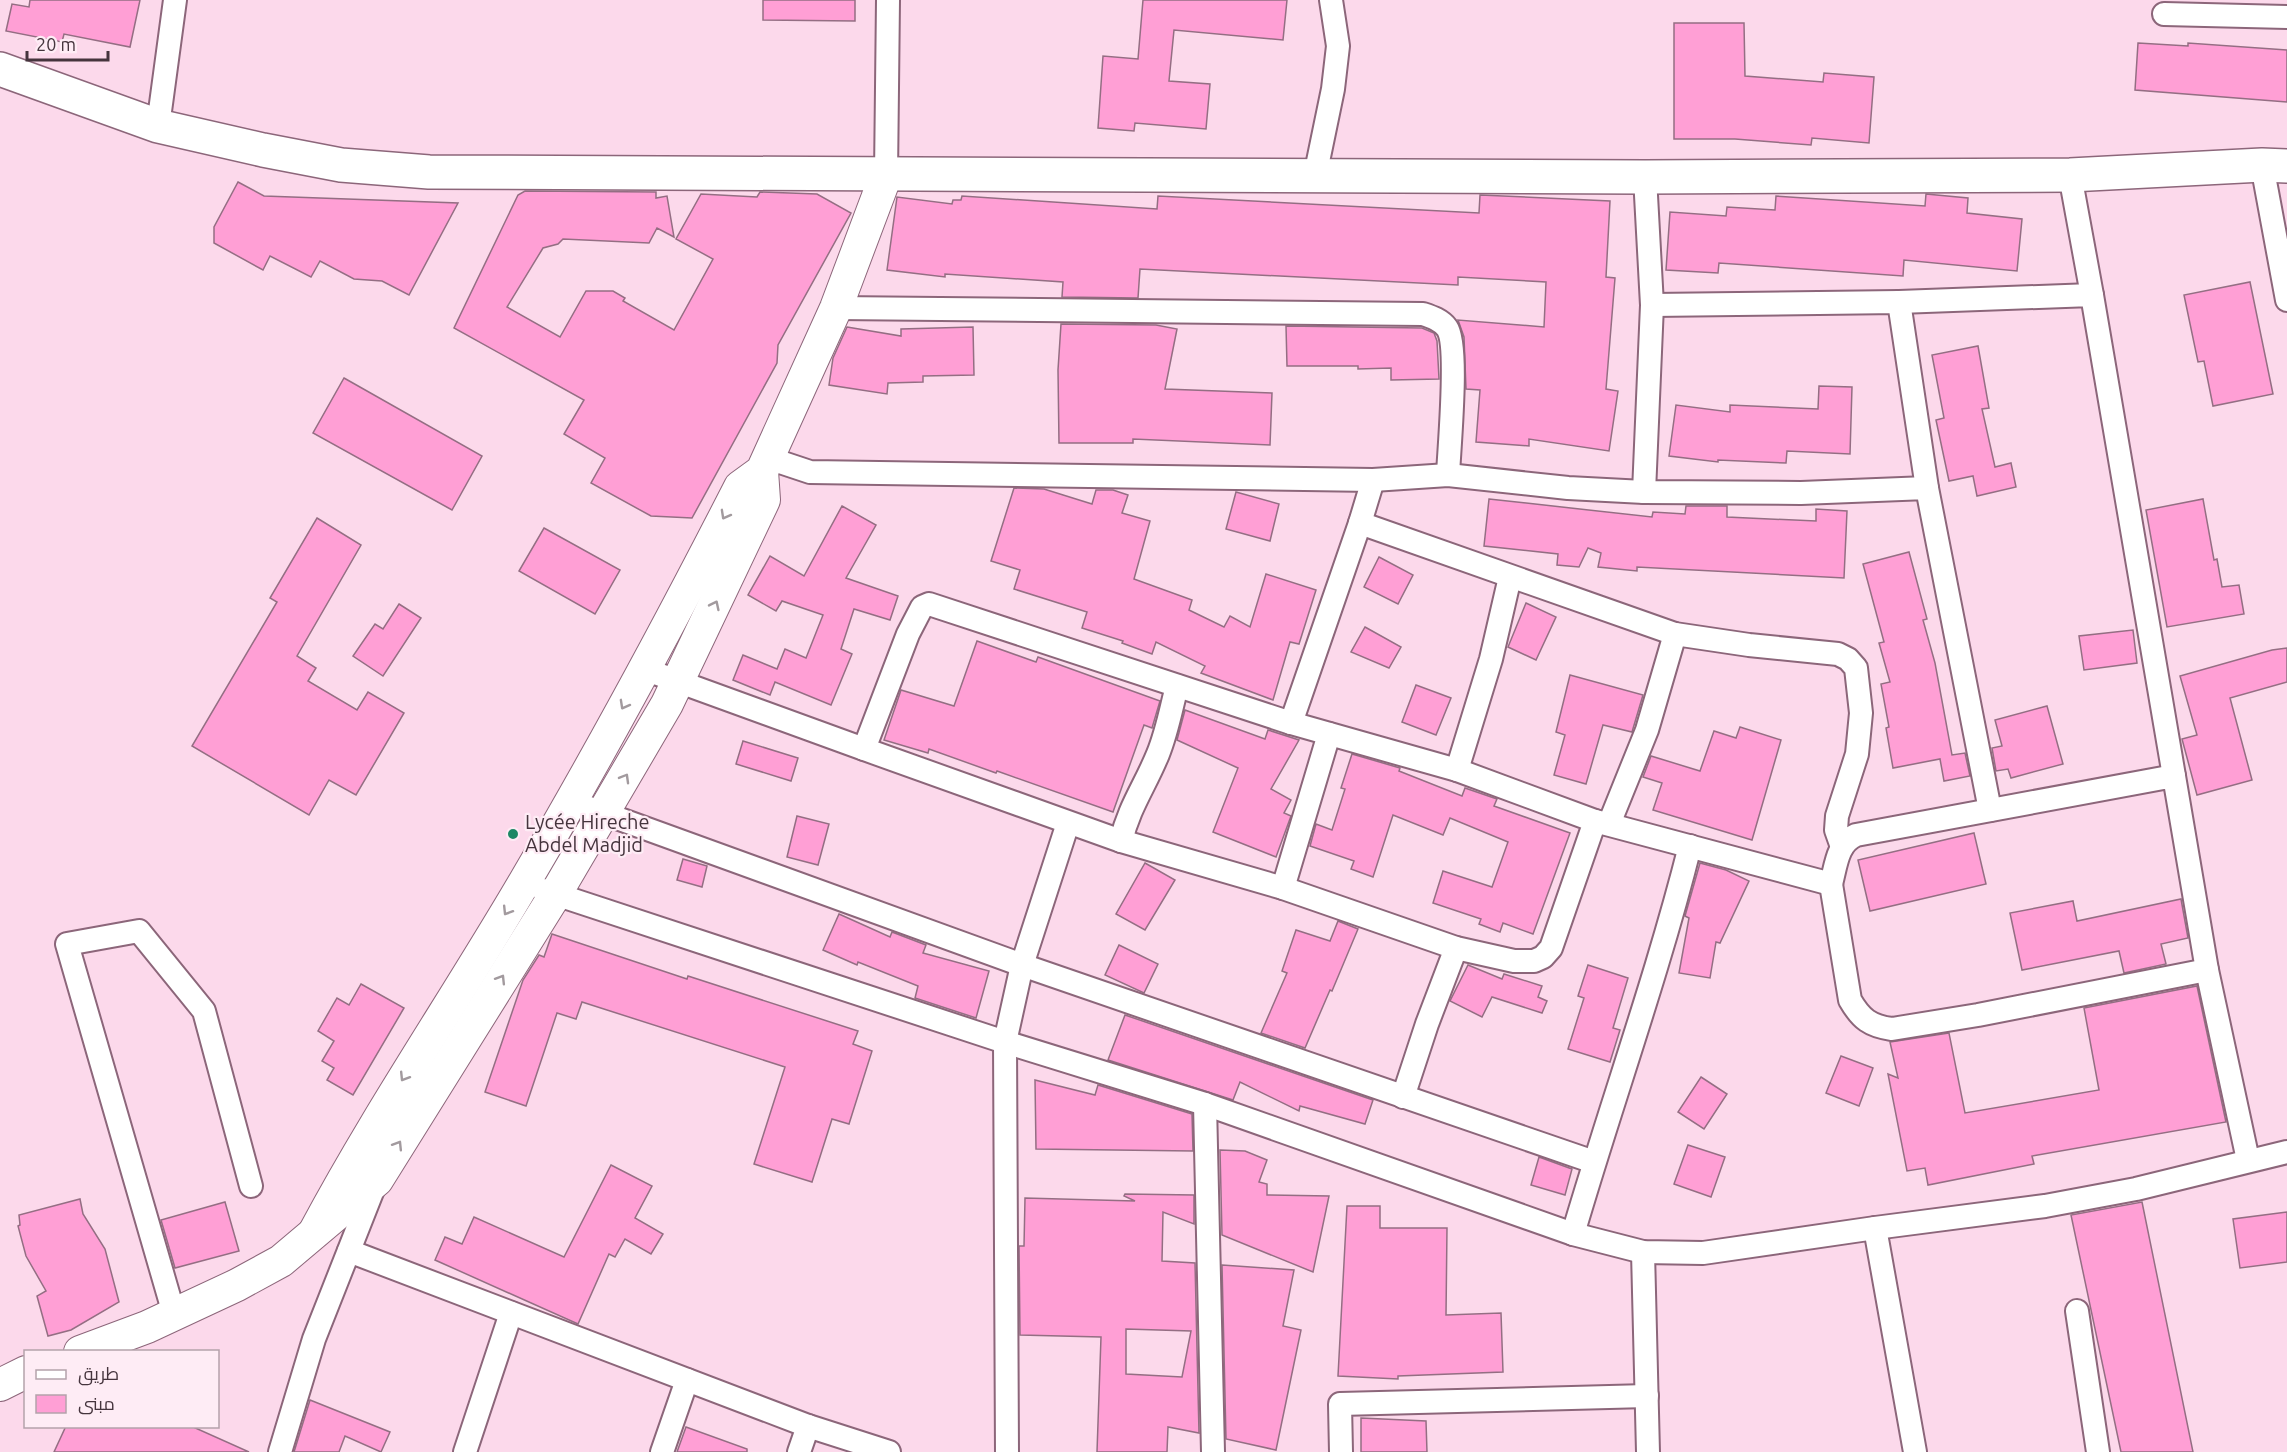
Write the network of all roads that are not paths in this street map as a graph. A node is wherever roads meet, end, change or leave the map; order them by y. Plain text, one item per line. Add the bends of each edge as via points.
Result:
1 (175, 0) edge
2 (888, 0) edge
3 (1331, 0) edge
4 (2164, 14) dead end
5 (2287, 17) edge
6 (0, 69) edge
7 (158, 126) junction
8 (2275, 166) edge
9 (886, 175) junction
10 (2070, 175) junction
11 (1315, 176) junction
12 (1645, 177) junction
13 (2092, 295) junction
14 (2287, 300) edge
15 (1899, 303) junction
16 (1652, 305) junction
17 (836, 308) junction
18 (765, 464) junction
19 (1448, 476) junction
20 (1373, 480) junction
21 (1927, 488) junction
22 (1644, 492) junction
23 (1360, 523) junction
24 (1510, 576) junction
25 (1675, 634) junction
26 (644, 669) junction
27 (678, 681) junction
28 (1177, 686) junction
29 (1291, 723) junction
30 (1329, 734) junction
31 (864, 748) junction
32 (1457, 770) junction
33 (2174, 776) junction
34 (570, 801) junction
35 (1990, 810) junction
36 (603, 815) junction
37 (1068, 823) junction
38 (1602, 823) junction
39 (1121, 841) junction
40 (1690, 846) junction
41 (1842, 847) junction
42 (525, 882) junction
43 (1832, 884) junction
44 (1283, 888) junction
45 (555, 895) junction
46 (1456, 948) junction
47 (1022, 965) junction
48 (2206, 970) junction
49 (1005, 1042) junction
50 (1403, 1096) junction
51 (1204, 1104) junction
52 (2287, 1152) edge
53 (2248, 1160) junction
54 (1594, 1162) junction
55 (377, 1180) junction
56 (251, 1186) dead end
57 (1875, 1228) junction
58 (315, 1231) junction
59 (1573, 1234) junction
60 (349, 1251) junction
61 (1643, 1252) junction
62 (2077, 1311) dead end
63 (512, 1313) junction
64 (174, 1314) junction
65 (85, 1350) edge
66 (687, 1380) junction
67 (1647, 1396) junction
68 (808, 1426) junction
69 (280, 1452) edge
70 (465, 1452) edge
71 (662, 1452) edge
72 (799, 1452) edge
73 (889, 1452) edge
74 (1007, 1452) edge
75 (1214, 1452) edge
76 (1341, 1452) edge
77 (1648, 1452) edge
78 (1915, 1452) edge
79 (2098, 1452) edge

1 - 7 street
2 - 9 street
3 - 11 street via 1338,46
4 - 5 street
6 - 7 main road
7 - 9 main road via 340,165 418,171
8 - 10 main road
8 - 14 street
9 - 11 main road
9 - 17 street
10 - 12 main road
10 - 13 street
11 - 12 main road
12 - 16 street
13 - 15 street
13 - 33 street
15 - 16 street
15 - 21 street
16 - 22 street
17 - 18 street
17 - 19 street via 1424,314 1448,330 1453,352
18 - 20 street via 810,472
18 -> 26 street via 740,487
27 -> 18 street via 764,500
19 - 20 street
19 - 22 street
20 - 23 street
21 - 22 street via 1801,493
21 - 35 street
23 - 24 street
23 - 29 street
24 - 25 street
24 - 32 street via 1491,659
25 - 38 street via 1647,730
25 - 41 street via 1838,654 1856,668 1861,713 1857,754 1837,816 1836,830
26 - 27 street
26 -> 34 street
27 - 31 street
36 -> 27 street
28 - 29 street
28 - 31 street via 928,604 921,607 908,634
28 - 39 street via 1164,737 1126,819
29 - 30 street
30 - 32 street
30 - 44 street
31 - 37 street
32 - 38 street
33 - 35 street
33 - 48 street
34 - 36 street
34 - 42 street
35 - 41 street via 1856,835
36 - 45 street
36 - 47 street
37 - 39 street
37 - 47 street
38 - 40 street
38 - 46 street via 1551,948 1543,957 1514,961
39 - 44 street
40 - 43 street
40 - 54 street via 1668,932
41 - 43 street
42 - 45 street
42 -> 58 street via 351,1164
43 - 48 street via 1850,1000 1858,1014 1883,1028 1978,1015
44 - 46 street
45 - 49 street
55 -> 45 street
46 - 50 street
47 - 49 street
47 - 50 street
48 - 53 street
49 - 51 street
49 - 74 street
50 - 54 street
51 - 59 street
51 - 75 street
52 - 53 street
53 - 57 street via 2136,1189 2045,1206
54 - 59 street
55 - 58 street
55 - 60 street
56 - 64 street via 204,1011 139,931 67,944
57 - 61 street via 1702,1254
57 - 78 street
58 - 64 street via 281,1260
59 - 61 street
60 - 63 street
60 - 69 street via 314,1339
61 - 67 street
62 - 79 street
63 - 66 street
63 - 70 street
64 - 65 street
66 - 68 street
66 - 71 street
67 - 76 street via 1340,1404
67 - 77 street
68 - 72 street
68 - 73 street

